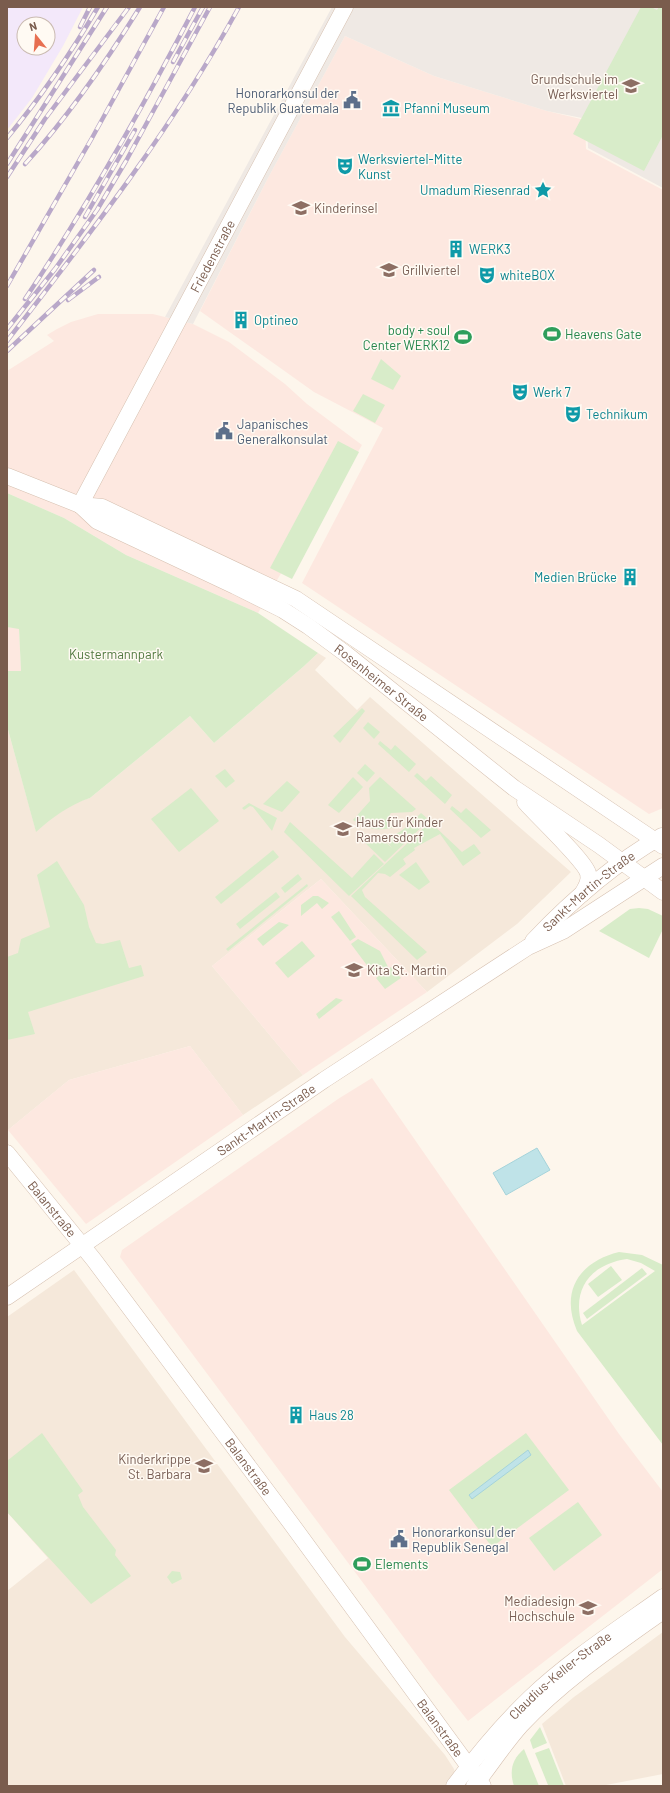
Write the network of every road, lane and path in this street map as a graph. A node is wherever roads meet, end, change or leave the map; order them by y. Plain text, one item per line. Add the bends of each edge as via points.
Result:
1 (345, 7) edge
2 (7, 476) edge
3 (80, 505) junction
4 (514, 788) junction
5 (660, 841) edge
6 (622, 861) junction
7 (663, 866) edge
8 (644, 878) junction
9 (663, 892) edge
10 (581, 895) junction
11 (528, 947) junction
12 (7, 1154) edge
13 (83, 1245) junction
14 (7, 1297) edge
15 (663, 1597) edge
16 (663, 1611) edge
17 (469, 1766) junction
18 (479, 1784) edge
19 (454, 1786) edge

1 - 3 street, Friedenstraße
2 - 3 street, Rosenheimer Straße
3 - 4 street, Rosenheimer Straße via 97,521 235,586 283,610 308,626
3 - 5 street, Rosenheimer Straße via 102,507 296,599
4 - 6 street, Rosenheimer Straße
4 - 10 street via 588,873 588,880
5 - 6 street, Sankt-Martin-Straße
6 - 8 street, Rosenheimer Straße
6 - 10 street, Sankt-Martin-Straße
7 - 8 street, Sankt-Martin-Straße
8 - 9 street, Rosenheimer Straße
8 - 11 street, Sankt-Martin-Straße via 563,931
10 - 11 street, Sankt-Martin-Straße
11 - 13 street, Sankt-Martin-Straße via 324,1080
12 - 13 street, Balanstraße
13 - 14 street, Sankt-Martin-Straße
13 - 17 street, Balanstraße
15 - 17 street, Claudius-Keller-Straße via 564,1669 531,1697 500,1728
16 - 18 street, Claudius-Keller-Straße via 550,1696 519,1727
17 - 18 street, Balanstraße
17 - 19 street, Claudius-Keller-Straße

